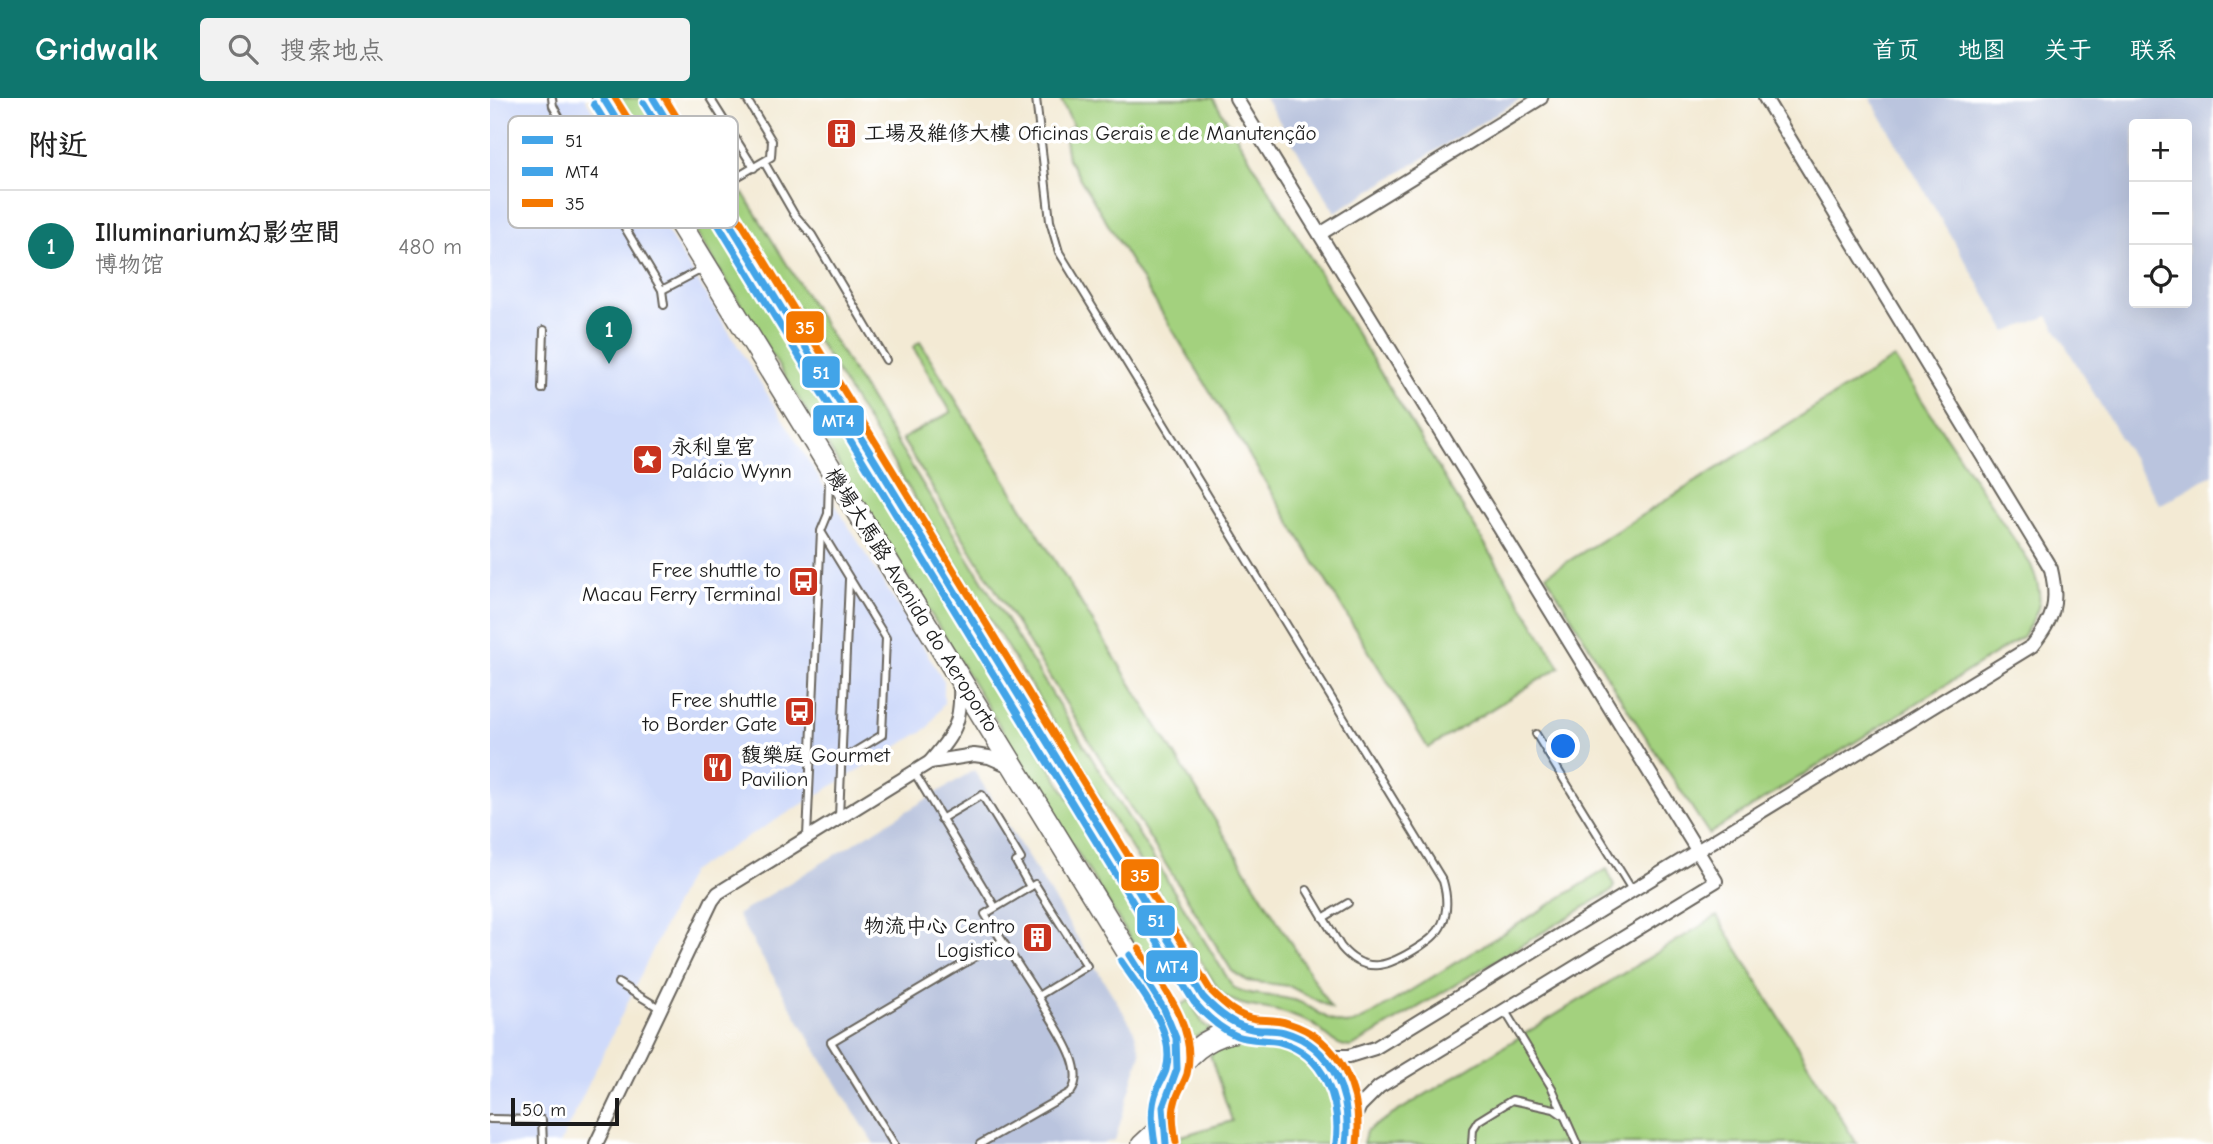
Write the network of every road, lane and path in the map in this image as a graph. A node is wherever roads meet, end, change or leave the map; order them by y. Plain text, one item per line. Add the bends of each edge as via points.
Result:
1 (552, 98) edge
2 (603, 98) edge
3 (653, 98) edge
4 (710, 98) edge
5 (746, 98) edge
6 (1035, 98) edge
7 (1236, 98) edge
8 (1541, 98) edge
9 (1765, 98) edge
10 (559, 116) edge
11 (614, 116) edge
12 (664, 116) edge
13 (721, 116) edge
14 (738, 143) edge
15 (764, 162) junction
16 (754, 168) junction
17 (738, 177) edge
18 (625, 228) edge
19 (683, 228) edge
20 (733, 228) edge
21 (1320, 234) junction
22 (707, 267) junction
23 (662, 290) junction
24 (664, 305) dead end
25 (544, 330) dead end
26 (886, 360) dead end
27 (542, 389) dead end
28 (830, 466) junction
29 (821, 531) junction
30 (849, 577) junction
31 (960, 679) junction
32 (1536, 734) dead end
33 (841, 760) junction
34 (930, 762) junction
35 (1015, 768) junction
36 (914, 772) junction
37 (838, 819) junction
38 (941, 819) junction
39 (807, 838) junction
40 (1698, 851) junction
41 (1030, 887) junction
42 (1307, 890) dead end
43 (1632, 890) junction
44 (1348, 903) dead end
45 (995, 906) junction
46 (1323, 918) junction
47 (1002, 941) junction
48 (618, 983) dead end
49 (1038, 996) junction
50 (661, 1009) junction
51 (1505, 1011) junction
52 (1247, 1028) junction
53 (1323, 1056) junction
54 (1176, 1072) junction
55 (1565, 1118) junction
56 (490, 1119) edge
57 (1163, 1119) junction
58 (1347, 1137) edge
59 (543, 1144) edge
60 (596, 1144) edge
61 (894, 1144) edge
62 (980, 1144) edge
63 (1140, 1144) edge
64 (1166, 1144) edge
65 (1472, 1144) edge
66 (1577, 1144) edge

1 - 10 lane
2 - 11 main road, 機場大馬路 Avenida do Aeroporto
3 - 12 main road, 機場大馬路 Avenida do Aeroporto
4 - 13 lane
5 - 15 lane via 772,141 771,157
6 - 46 lane via 1050,221 1059,252 1446,892 1445,916 1438,932 1401,959 1382,966 1364,964 1347,954
7 - 21 street
8 - 21 street
9 - 40 street via 2050,569 2054,609 2032,646
14 - 16 lane
15 - 16 lane
15 - 26 lane
16 - 17 lane
18 - 23 lane
19 - 22 main road, 機場大馬路 Avenida do Aeroporto
20 - 52 main road, 機場大馬路 Avenida do Aeroporto via 1203,996 1222,1015
21 - 40 street
22 - 23 lane
22 - 28 main road, 機場大馬路 Avenida do Aeroporto
23 - 24 lane
25 - 27 lane
28 - 29 lane via 828,514
28 - 31 main road, 機場大馬路 Avenida do Aeroporto
29 - 30 lane
29 - 39 lane
30 - 33 lane
30 - 33 lane via 886,638 883,721 882,735
31 - 34 street via 961,708 954,733
31 - 35 main road, 機場大馬路 Avenida do Aeroporto
32 - 43 lane
33 - 37 lane
34 - 35 street via 974,755
34 - 36 street
35 - 54 main road, 機場大馬路 Avenida do Aeroporto via 1170,1021 1177,1046
36 - 37 street
36 - 38 lane
37 - 39 street
38 - 41 lane via 982,796 1021,859 1016,862
38 - 45 lane
39 - 50 street via 718,893
40 - 43 street
40 - 51 street via 1716,881
41 - 45 lane
41 - 49 lane via 1035,884 1087,966
42 - 46 lane
43 - 53 street via 1374,1048 1349,1056
44 - 46 lane
45 - 47 lane via 985,914
47 - 49 lane
47 - 61 lane via 831,1042
48 - 50 lane
49 - 62 lane via 1076,1063 1076,1084
50 - 60 street
51 - 55 lane
51 - 58 street via 1379,1087 1360,1106
52 - 53 main road via 1288,1033
52 - 54 main road via 1219,1035 1195,1051
53 - 58 main road via 1344,1090 1349,1110
54 - 57 main road via 1166,1095
55 - 65 lane via 1553,1109 1512,1100 1478,1121
55 - 66 lane
56 - 59 lane via 542,1120
57 - 63 street
57 - 64 main road

